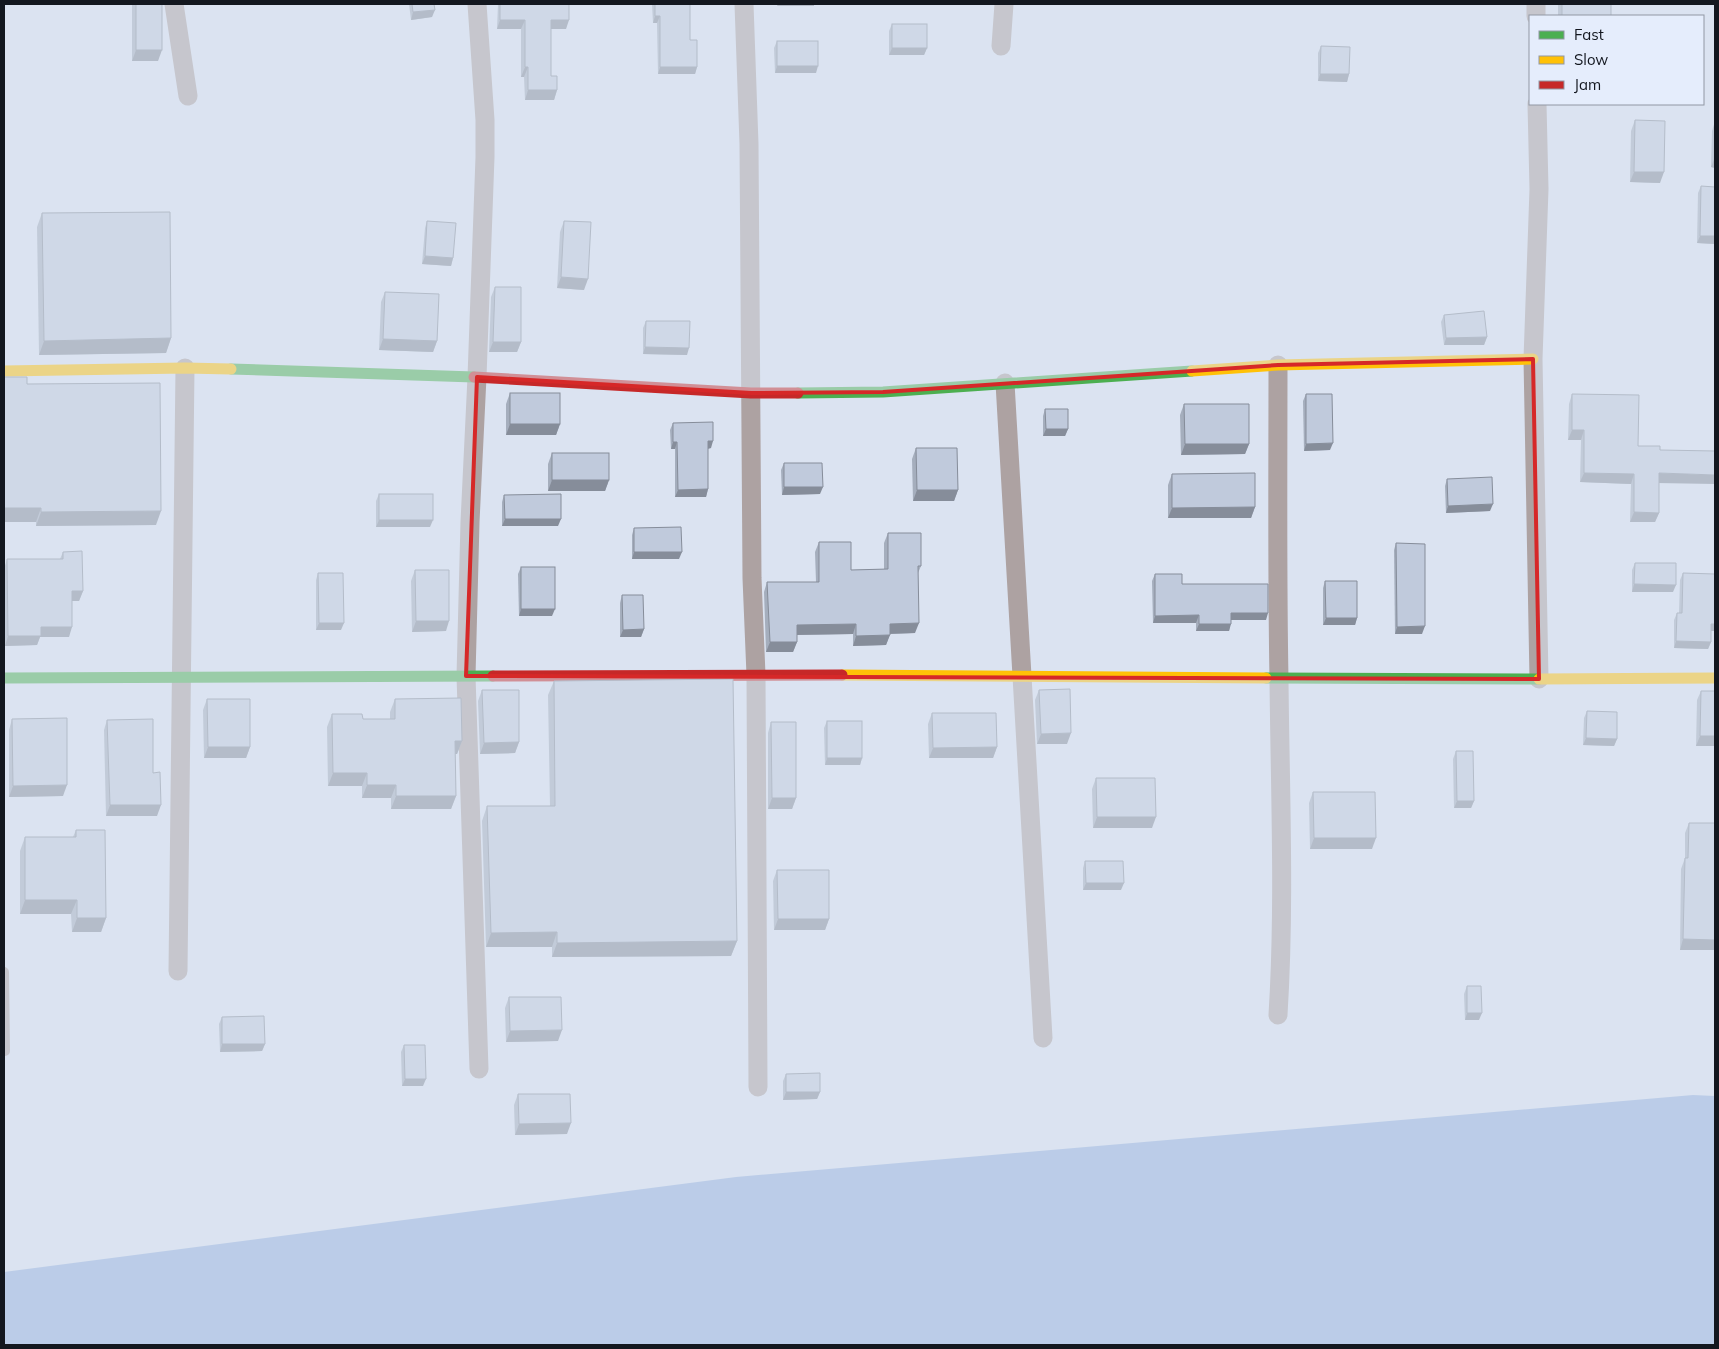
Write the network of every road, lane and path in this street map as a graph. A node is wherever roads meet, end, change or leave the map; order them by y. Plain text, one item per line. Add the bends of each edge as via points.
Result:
1 (174, 4) edge
2 (477, 4) edge
3 (744, 4) edge
4 (1004, 4) edge
5 (1001, 46) dead end
6 (188, 96) dead end
7 (1537, 105) edge
8 (1533, 359) junction
9 (1278, 366) junction
10 (185, 368) junction
11 (4, 371) edge
12 (477, 377) junction
13 (1005, 383) junction
14 (751, 393) junction
15 (756, 675) junction
16 (466, 676) junction
17 (1023, 676) junction
18 (182, 677) junction
19 (1278, 677) junction
20 (4, 678) edge
21 (1715, 678) edge
22 (1539, 679) junction
23 (178, 971) dead end
24 (4, 972) edge
25 (1278, 1015) dead end
26 (1044, 1038) dead end
27 (5, 1050) edge
28 (479, 1069) dead end
29 (758, 1087) dead end

1 - 6 street
2 - 12 street via 485,138
3 - 14 street
4 - 5 street
7 - 8 street via 1539,189
8 - 9 street
8 - 22 street
9 - 13 street
9 - 19 street
10 - 11 street
10 - 12 street
10 - 18 street
12 - 14 street
12 - 16 street
13 - 14 street via 883,392
13 - 17 street
14 - 15 street
15 - 16 street
15 - 17 street
15 - 29 street
16 - 18 street
16 - 28 street
17 - 19 street
17 - 26 street
18 - 20 street
18 - 23 street
19 - 22 street
19 - 25 street via 1282,879
21 - 22 street
24 - 27 lane

